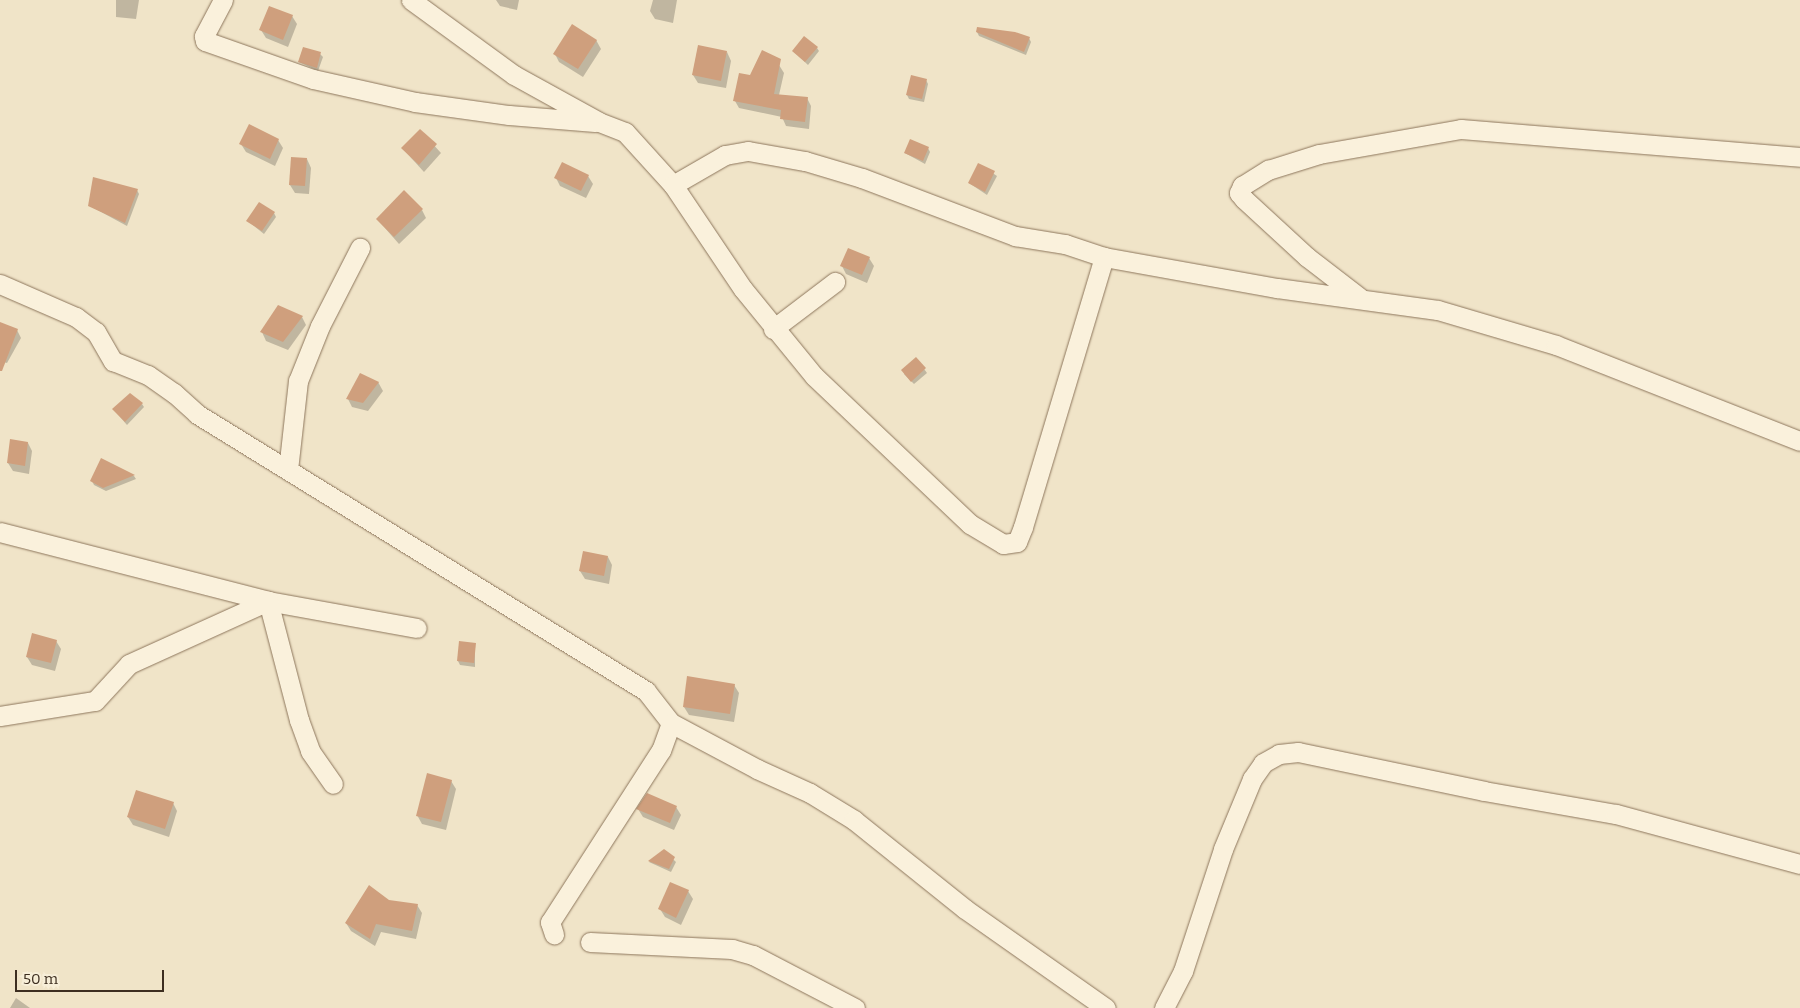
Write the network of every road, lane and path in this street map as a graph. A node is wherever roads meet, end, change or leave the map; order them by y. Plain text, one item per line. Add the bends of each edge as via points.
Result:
1 (223, 0) edge
2 (412, 0) edge
3 (599, 122) junction
4 (1800, 156) edge
5 (674, 185) junction
6 (360, 248) dead end
7 (1104, 257) junction
8 (835, 282) dead end
9 (0, 284) edge
10 (1359, 297) junction
11 (774, 330) junction
12 (1800, 441) edge
13 (288, 470) junction
14 (0, 532) edge
15 (268, 601) junction
16 (417, 628) dead end
17 (0, 716) edge
18 (672, 723) junction
19 (333, 784) dead end
20 (1800, 864) edge
21 (554, 934) dead end
22 (590, 942) dead end
23 (855, 1008) edge
24 (1106, 1008) edge
25 (1164, 1008) edge

1 - 3 street via 204,36 205,41 313,79 415,102 509,115
2 - 3 street via 498,65
3 - 5 street via 625,132
4 - 10 street via 1461,129 1319,154 1268,170 1242,186 1239,193 1244,199 1307,257
5 - 7 street via 725,156 748,151 796,159 833,168 1015,236 1065,244
5 - 11 street
6 - 13 street via 320,326 298,381
7 - 10 street via 1277,288
7 - 11 street via 1073,368 1017,542 1003,544 970,524 927,480 846,409
8 - 11 street
9 - 13 street via 76,317 96,332 113,362 148,375 174,392 197,414
10 - 12 street via 1438,310 1556,345
13 - 18 street via 576,650 623,674 646,691
14 - 15 street
15 - 16 street
15 - 17 street via 129,664 95,701
15 - 19 street via 310,752
18 - 21 street via 660,750 550,922
18 - 24 street via 757,769 810,793 854,820 965,909
20 - 25 street via 1616,814 1484,791 1298,752 1279,754 1263,763 1252,780 1223,849 1183,971
22 - 23 street via 732,949 753,955

